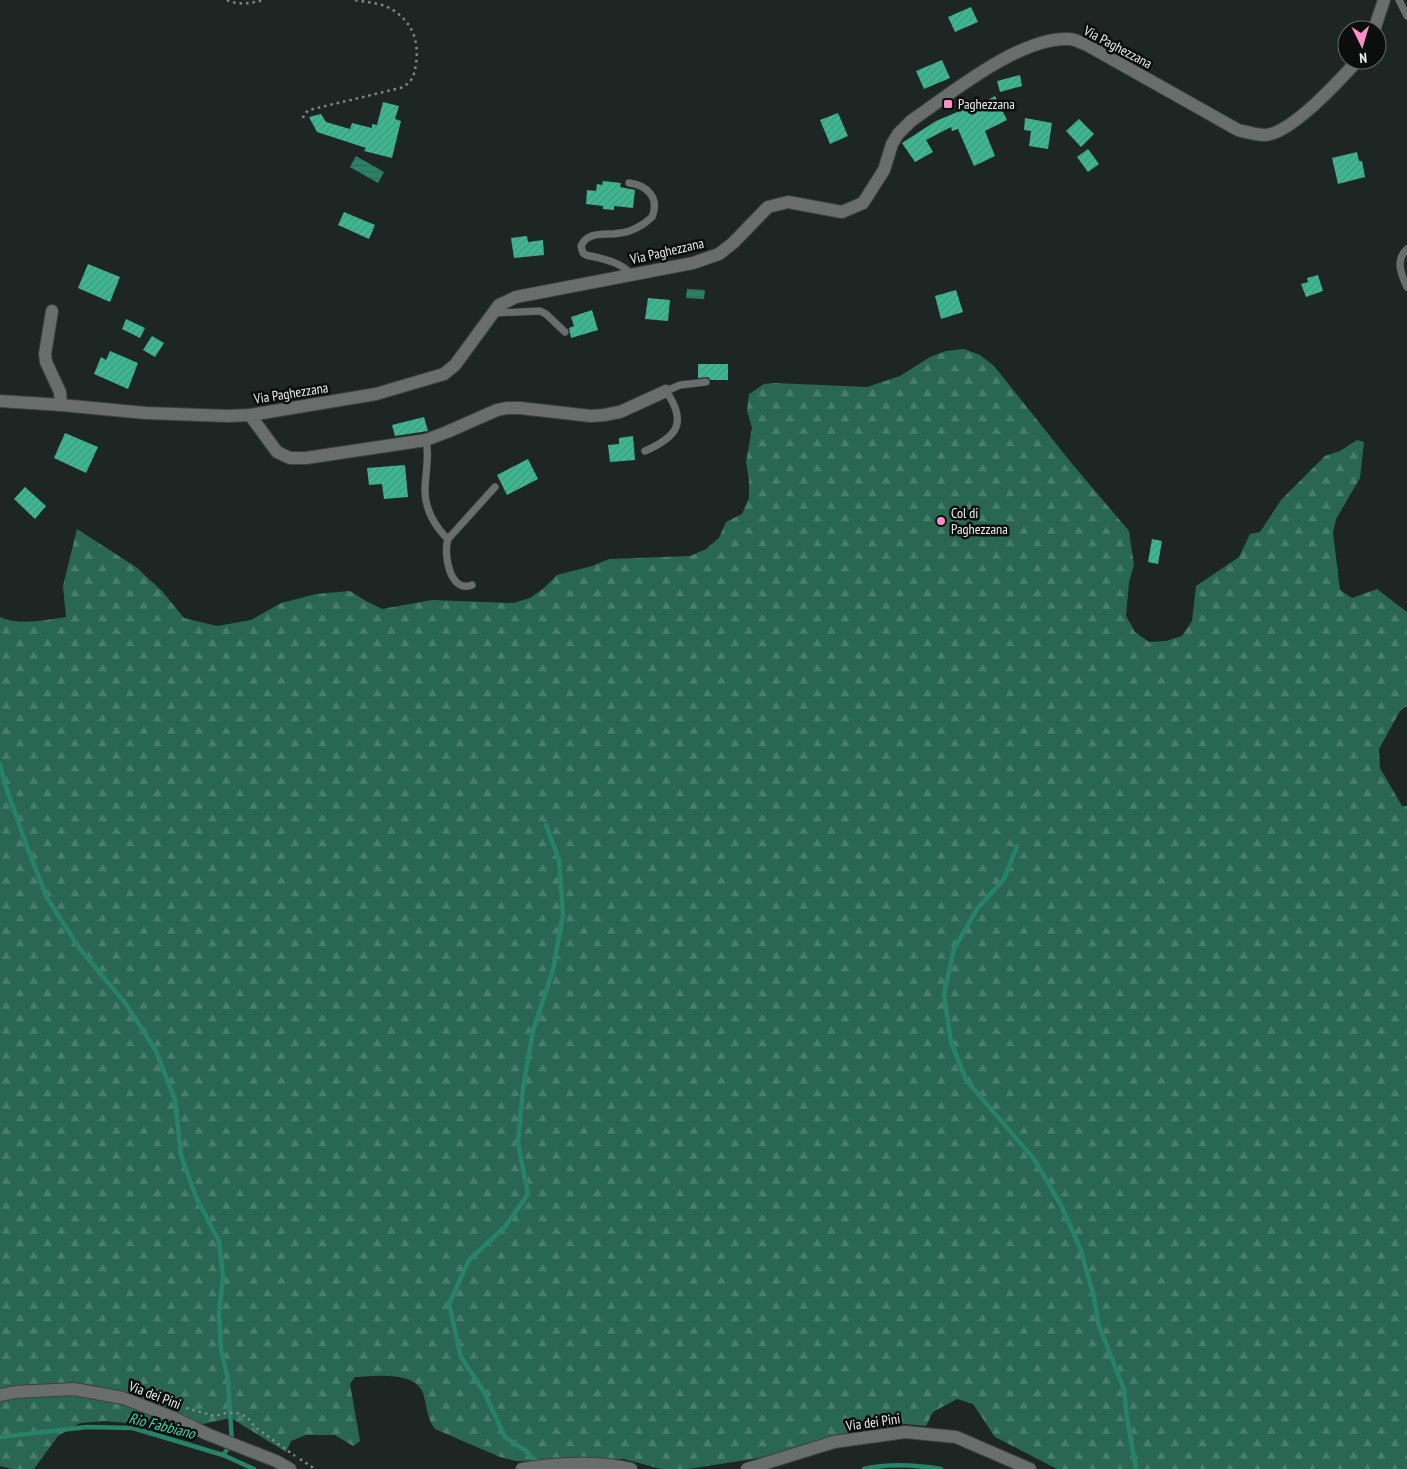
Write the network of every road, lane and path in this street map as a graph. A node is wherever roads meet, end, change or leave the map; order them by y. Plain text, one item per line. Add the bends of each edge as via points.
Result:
1 (227, 0) edge
2 (264, 0) edge
3 (354, 0) edge
4 (1384, 0) edge
5 (1399, 0) edge
6 (1407, 16) edge
7 (1377, 20) edge
8 (1349, 70) edge
9 (303, 118) dead end
10 (629, 182) dead end
11 (1407, 249) edge
12 (632, 275) junction
13 (1407, 287) edge
14 (52, 311) dead end
15 (493, 313) junction
16 (565, 332) dead end
17 (706, 382) dead end
18 (666, 391) junction
19 (0, 402) edge
20 (61, 405) junction
21 (250, 415) junction
22 (426, 440) junction
23 (645, 451) dead end
24 (495, 487) dead end
25 (448, 539) junction
26 (472, 585) dead end
27 (0, 1395) edge
28 (177, 1406) dead end
29 (290, 1469) edge
30 (315, 1469) edge
31 (522, 1469) edge
32 (631, 1469) edge
33 (747, 1469) edge
34 (1030, 1469) edge

1 - 2 path via 241,4
3 - 9 path via 391,9 412,30 417,46 412,81 400,88 308,110
4 - 7 street
5 - 6 lane
8 - 12 street, Via Paghezzana via 1324,96 1282,131 1265,135 1238,130 1071,39 1027,47 1003,59 911,121 892,144 884,170 863,202 842,212 788,202 768,207 720,254
10 - 12 lane via 646,188 650,193 654,207 652,217 622,233 597,234 586,239 581,246 586,255 616,263
11 - 13 lane via 1402,253 1400,264 1400,273
12 - 15 street, Via Paghezzana via 516,298 499,305
14 - 20 street via 45,354 60,392
15 - 16 lane via 540,311
15 - 21 street, Via Paghezzana via 455,365 444,374 376,394
17 - 18 lane
18 - 22 street via 604,416 520,408 496,410
18 - 23 lane via 678,426 668,440
19 - 20 street, Via Paghezzana
20 - 21 street, Via Paghezzana via 146,413
21 - 22 street via 277,452 290,458
22 - 25 lane via 429,452 425,494 437,529
24 - 25 lane
25 - 26 lane via 449,571 459,584
27 - 29 street, Via dei Pini via 74,1389 123,1398
28 - 30 path via 215,1416 237,1413 247,1417
31 - 32 street via 574,1464
33 - 34 street, Via dei Pini via 834,1442 905,1432 956,1437

